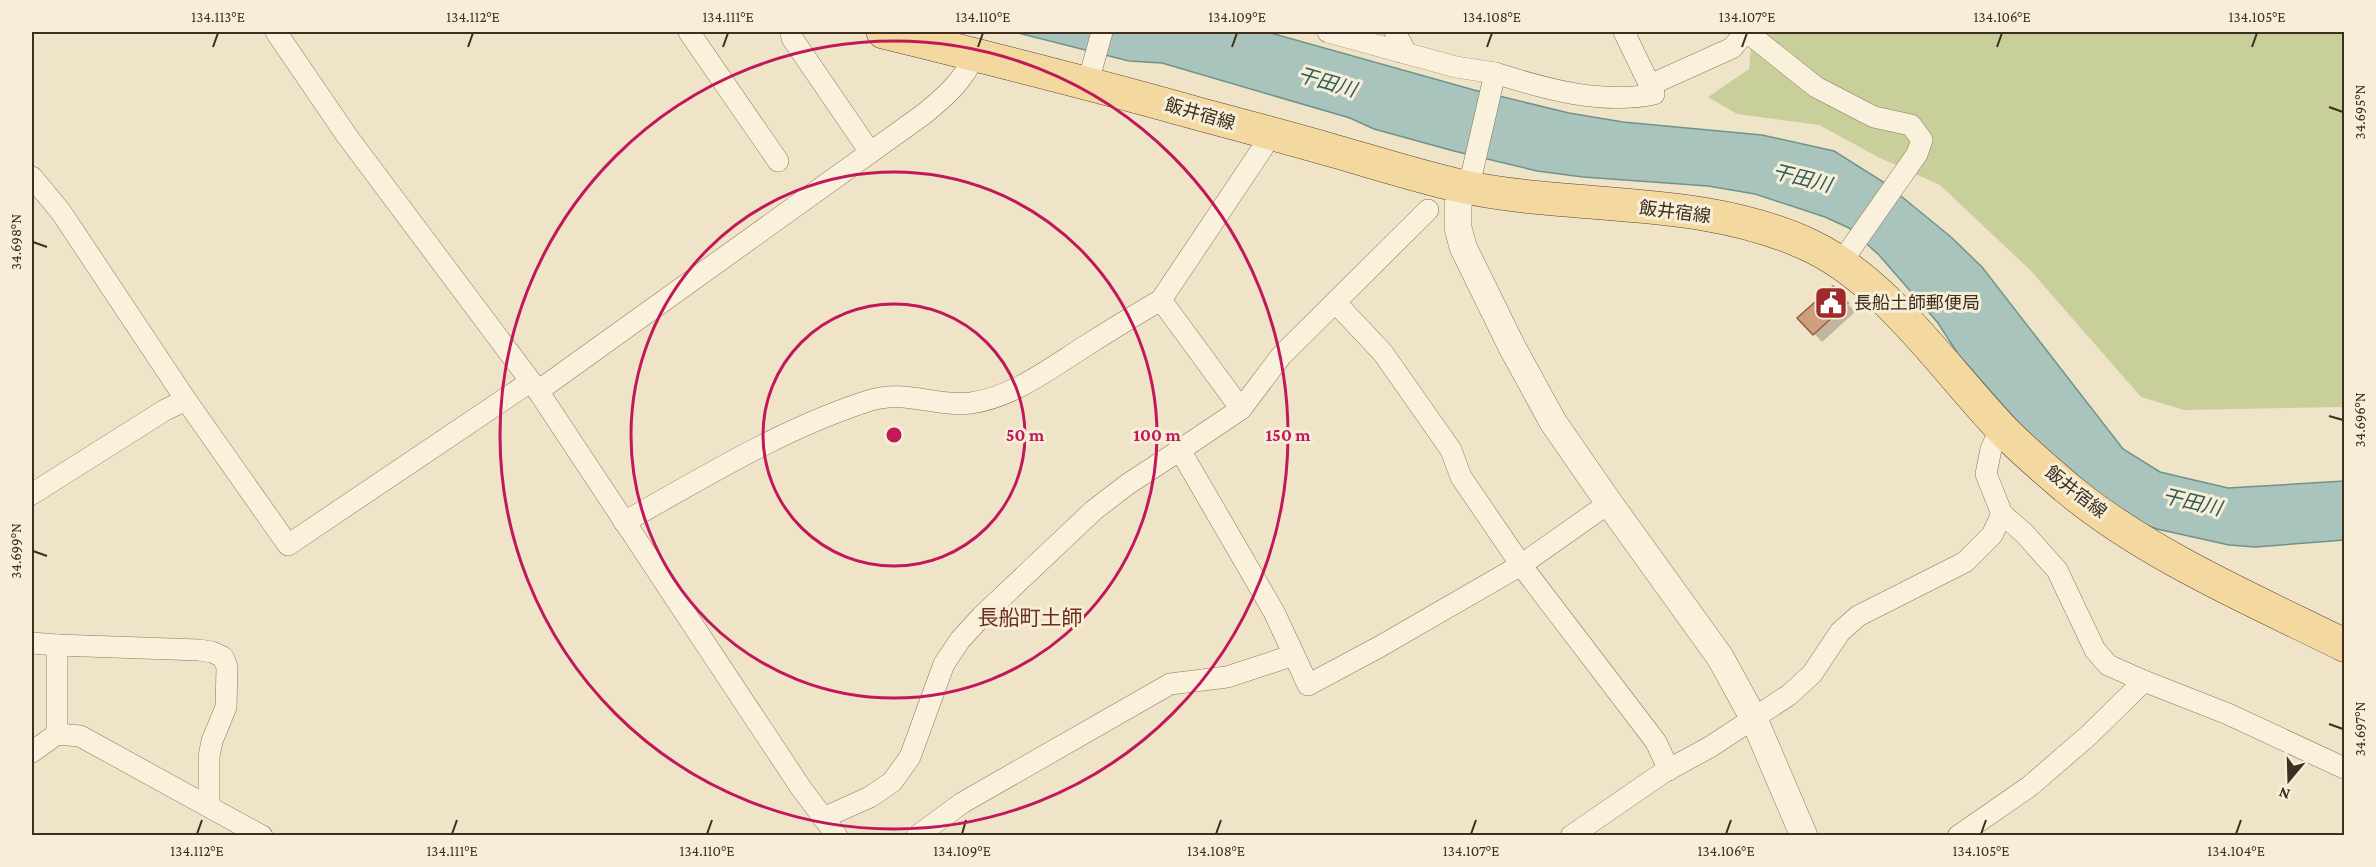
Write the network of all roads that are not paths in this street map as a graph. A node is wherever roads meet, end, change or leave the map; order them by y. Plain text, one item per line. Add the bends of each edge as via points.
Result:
1 (276, 32) edge
2 (689, 32) edge
3 (791, 32) edge
4 (883, 32) edge
5 (1102, 32) edge
6 (1328, 32) edge
7 (1624, 32) edge
8 (1746, 32) edge
9 (1398, 42) edge
10 (975, 55) junction
11 (1090, 74) junction
12 (1494, 78) junction
13 (1650, 85) junction
14 (1269, 133) junction
15 (870, 152) junction
16 (778, 161) dead end
17 (32, 177) edge
18 (1467, 180) junction
19 (1428, 210) dead end
20 (1850, 251) junction
21 (1161, 300) junction
22 (1335, 302) junction
23 (534, 387) junction
24 (186, 400) junction
25 (1241, 409) junction
26 (2001, 428) junction
27 (1180, 450) junction
28 (32, 494) edge
29 (1608, 503) junction
30 (2002, 514) junction
31 (624, 522) junction
32 (1521, 565) junction
33 (32, 643) edge
34 (57, 645) junction
35 (2344, 645) edge
36 (1294, 655) junction
37 (2144, 681) junction
38 (1754, 719) junction
39 (57, 734) junction
40 (32, 752) edge
41 (2344, 768) edge
42 (1669, 770) junction
43 (209, 805) junction
44 (823, 818) junction
45 (262, 836) edge
46 (837, 836) edge
47 (917, 836) edge
48 (1571, 836) edge
49 (1804, 836) edge
50 (1958, 836) edge

1 - 23 street via 347,136
2 - 16 street
3 - 15 street
4 - 10 main road, 飯井宿線
5 - 11 street
6 - 9 street
7 - 13 street
8 - 13 street via 1732,48
8 - 20 street via 1816,87 1874,117 1911,125 1922,140 1917,154
9 - 12 street via 1456,67
10 - 11 main road, 飯井宿線
10 - 15 street via 957,86
11 - 14 main road, 飯井宿線
12 - 13 street via 1613,97 1654,94
12 - 18 street
14 - 18 main road, 飯井宿線 via 1420,176
14 - 21 street
15 - 23 street via 817,193
17 - 24 street via 61,212
18 - 20 main road, 飯井宿線 via 1514,196 1696,213 1769,230 1812,247
18 - 29 street via 1458,206 1463,248 1553,422
19 - 22 street
20 - 26 main road, 飯井宿線 via 1883,299
21 - 25 street
21 - 31 street via 1022,386 970,403 899,395 870,400 770,442
22 - 25 street via 1281,356
22 - 32 street via 1383,353 1451,450 1461,477
23 - 24 street via 288,545
23 - 31 street
24 - 28 street
25 - 27 street
26 - 30 street via 1986,474
26 - 35 main road, 飯井宿線 via 2070,490 2138,538
27 - 36 street via 1251,569
27 - 44 street via 1095,510 981,616 944,664 910,757 892,782 870,797
29 - 32 street
29 - 38 street via 1720,657
30 - 37 street via 2057,570 2095,651 2108,665
30 - 38 street via 1992,535 1965,562 1858,616 1840,632 1812,674
31 - 44 street
32 - 36 street via 1308,685
32 - 42 street via 1656,741
33 - 34 street
34 - 39 street
34 - 43 street via 199,650 223,657 227,667 226,707 209,757
36 - 47 street via 1227,677 1170,684 962,803
37 - 41 street via 2228,714
37 - 50 street via 2030,786
38 - 42 street
38 - 49 street
39 - 40 street
39 - 43 street via 80,736
42 - 48 street
43 - 45 street
44 - 46 street

